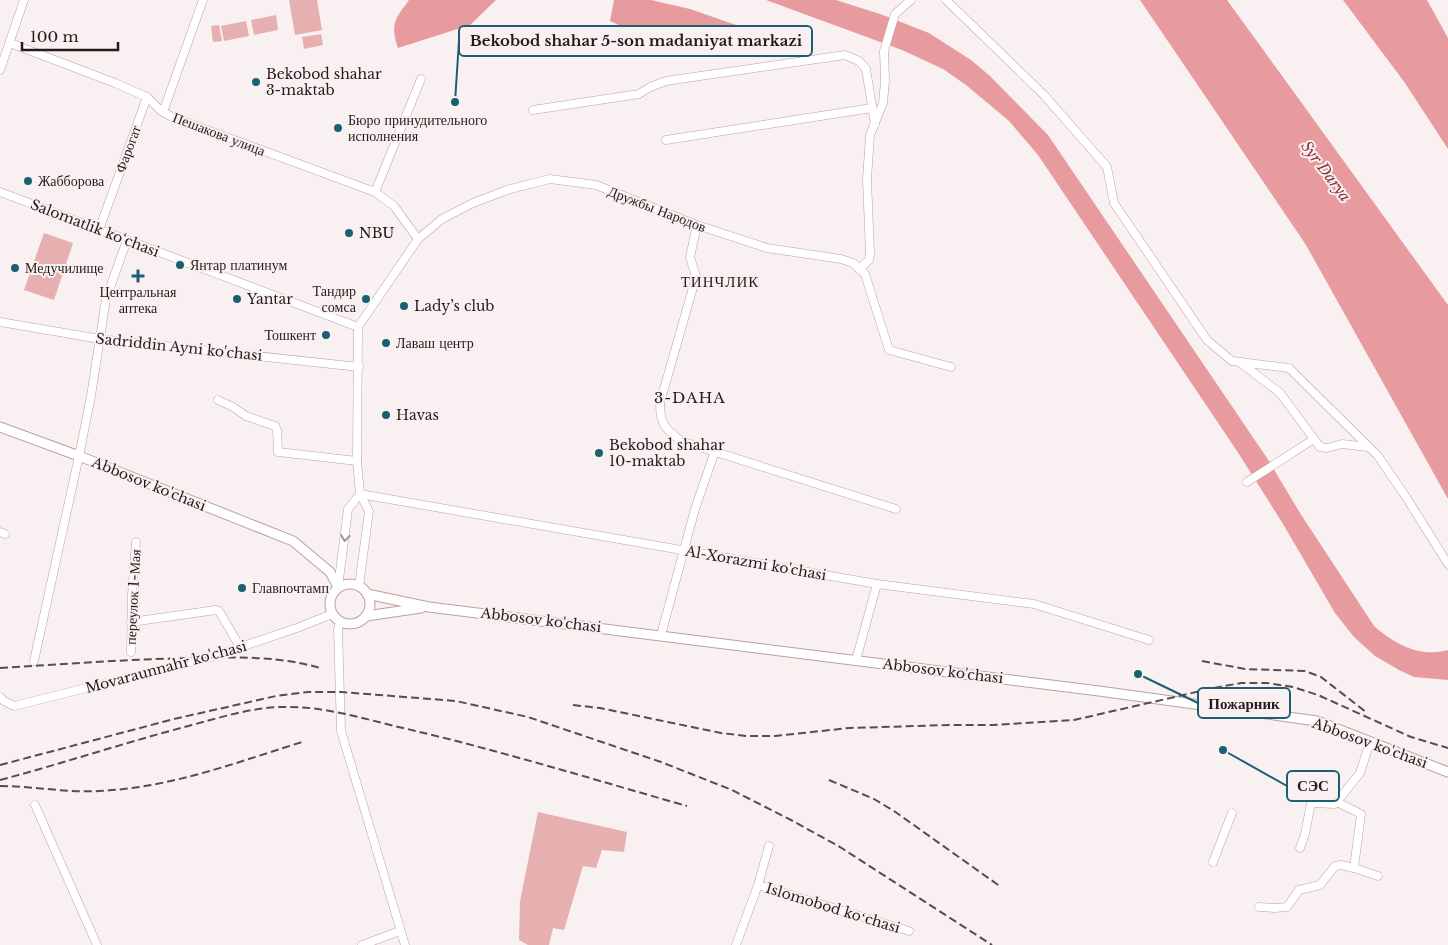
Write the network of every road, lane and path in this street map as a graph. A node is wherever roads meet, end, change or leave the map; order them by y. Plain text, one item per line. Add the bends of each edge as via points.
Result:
1 (24, 0) edge
2 (203, 0) edge
3 (911, 0) edge
4 (946, 0) edge
5 (10, 43) junction
6 (0, 70) edge
7 (421, 78) dead end
8 (147, 97) junction
9 (872, 108) junction
10 (534, 110) dead end
11 (163, 112) junction
12 (875, 124) junction
13 (666, 140) dead end
14 (0, 192) edge
15 (375, 192) junction
16 (697, 225) junction
17 (99, 230) junction
18 (418, 239) junction
19 (127, 240) junction
20 (859, 268) junction
21 (0, 322) edge
22 (358, 327) junction
23 (100, 339) junction
24 (1239, 362) junction
25 (359, 367) junction
26 (952, 367) dead end
27 (218, 400) dead end
28 (0, 427) edge
29 (1314, 439) junction
30 (1368, 447) junction
31 (715, 451) junction
32 (80, 456) junction
33 (357, 461) junction
34 (1247, 482) dead end
35 (360, 494) junction
36 (896, 509) dead end
37 (136, 542) dead end
38 (684, 550) junction
39 (1448, 564) edge
40 (877, 584) junction
41 (359, 586) junction
42 (338, 587) junction
43 (367, 594) junction
44 (428, 607) junction
45 (332, 614) junction
46 (366, 616) junction
47 (131, 622) junction
48 (340, 622) junction
49 (661, 636) junction
50 (1149, 640) dead end
51 (240, 647) junction
52 (131, 652) dead end
53 (856, 660) junction
54 (34, 661) dead end
55 (0, 697) edge
56 (1370, 742) junction
57 (1448, 772) edge
58 (1336, 802) junction
59 (35, 805) dead end
60 (1232, 813) dead end
61 (769, 846) dead end
62 (1300, 848) dead end
63 (1213, 862) dead end
64 (1354, 868) junction
65 (1378, 876) dead end
66 (758, 884) junction
67 (1259, 908) dead end
68 (400, 931) junction
69 (909, 931) dead end
70 (95, 944) edge
71 (739, 944) edge
72 (362, 945) edge
73 (405, 945) edge

1 - 5 street
2 - 11 street
3 - 12 street via 895,14 884,51 883,103
4 - 24 street via 1044,95 1107,167 1114,203 1207,340 1232,362
5 - 6 street
5 - 8 street, Пешакова улица
7 - 15 street
8 - 11 street, Пешакова улица
8 - 17 street, Фарогат
9 - 10 street via 863,64 854,58 836,55 666,81 639,94
9 - 12 street
9 - 13 street
11 - 15 street, Пешакова улица
12 - 20 street via 870,135 867,179 870,254 869,260
14 - 17 street, Salomatlik ko‘chasi
15 - 18 street, Пешакова улица via 394,206
16 - 18 street, Дружбы Народов via 596,185 550,179 473,203 442,218
16 - 20 street, Дружбы Народов via 767,248 842,259
16 - 31 street via 690,257 696,277 660,403 660,416 664,427 681,441
17 - 19 street, Salomatlik ko‘chasi
18 - 22 street, Дружбы Народов
19 - 22 street, Salomatlik ko‘chasi
19 - 23 street via 110,285
20 - 26 street via 865,274 889,350
21 - 23 street, Sadriddin Ayni ko'chasi
22 - 25 street
23 - 25 street, Sadriddin Ayni ko'chasi
23 - 32 street
24 - 29 street via 1280,393
24 - 30 street via 1290,368
25 - 33 street
27 - 33 street via 246,416 275,426 278,452
28 - 32 main road, Abbosov ko'chasi
29 - 30 street via 1320,447 1342,444
29 - 34 street
30 - 39 street via 1378,456
31 - 36 street
31 - 38 street
32 - 42 main road, Abbosov ko'chasi via 293,541 330,572
32 - 54 street
33 - 35 street
35 - 38 street, Al-Xorazmi ko'chasi
35 - 41 street via 369,511
35 -> 42 street via 348,508
37 - 47 street, переулок 1-Мая
38 - 40 street, Al-Xorazmi ko'chasi
38 - 49 street
40 - 50 street, Al-Xorazmi ko'chasi via 1034,604
40 - 53 street
41 - 42 main road via 348,584
41 - 43 main road
42 - 45 main road via 329,603
43 - 44 main road, Abbosov ko'chasi
43 - 46 main road via 370,605
44 - 46 main road, Abbosov ko'chasi
44 - 49 main road, Abbosov ko'chasi
45 - 48 main road
45 - 51 street, Movaraunnahr ko'chasi
46 - 48 main road via 356,623
47 - 51 street via 216,610
47 - 52 street, переулок 1-Мая
48 - 68 street via 341,731
49 - 53 main road, Abbosov ko'chasi
51 - 55 street, Movaraunnahr ko'chasi via 14,706
53 - 56 main road, Abbosov ko'chasi via 1317,721
56 - 57 main road, Abbosov ko'chasi
56 - 58 street via 1360,773
58 - 62 street via 1311,803
58 - 64 street via 1360,814
59 - 70 street
60 - 63 street
61 - 66 street
64 - 65 street
64 - 67 street via 1336,866 1320,885 1300,890 1287,907
66 - 69 street, Islomobod koʻchasi
66 - 71 street
68 - 72 street
68 - 73 street

